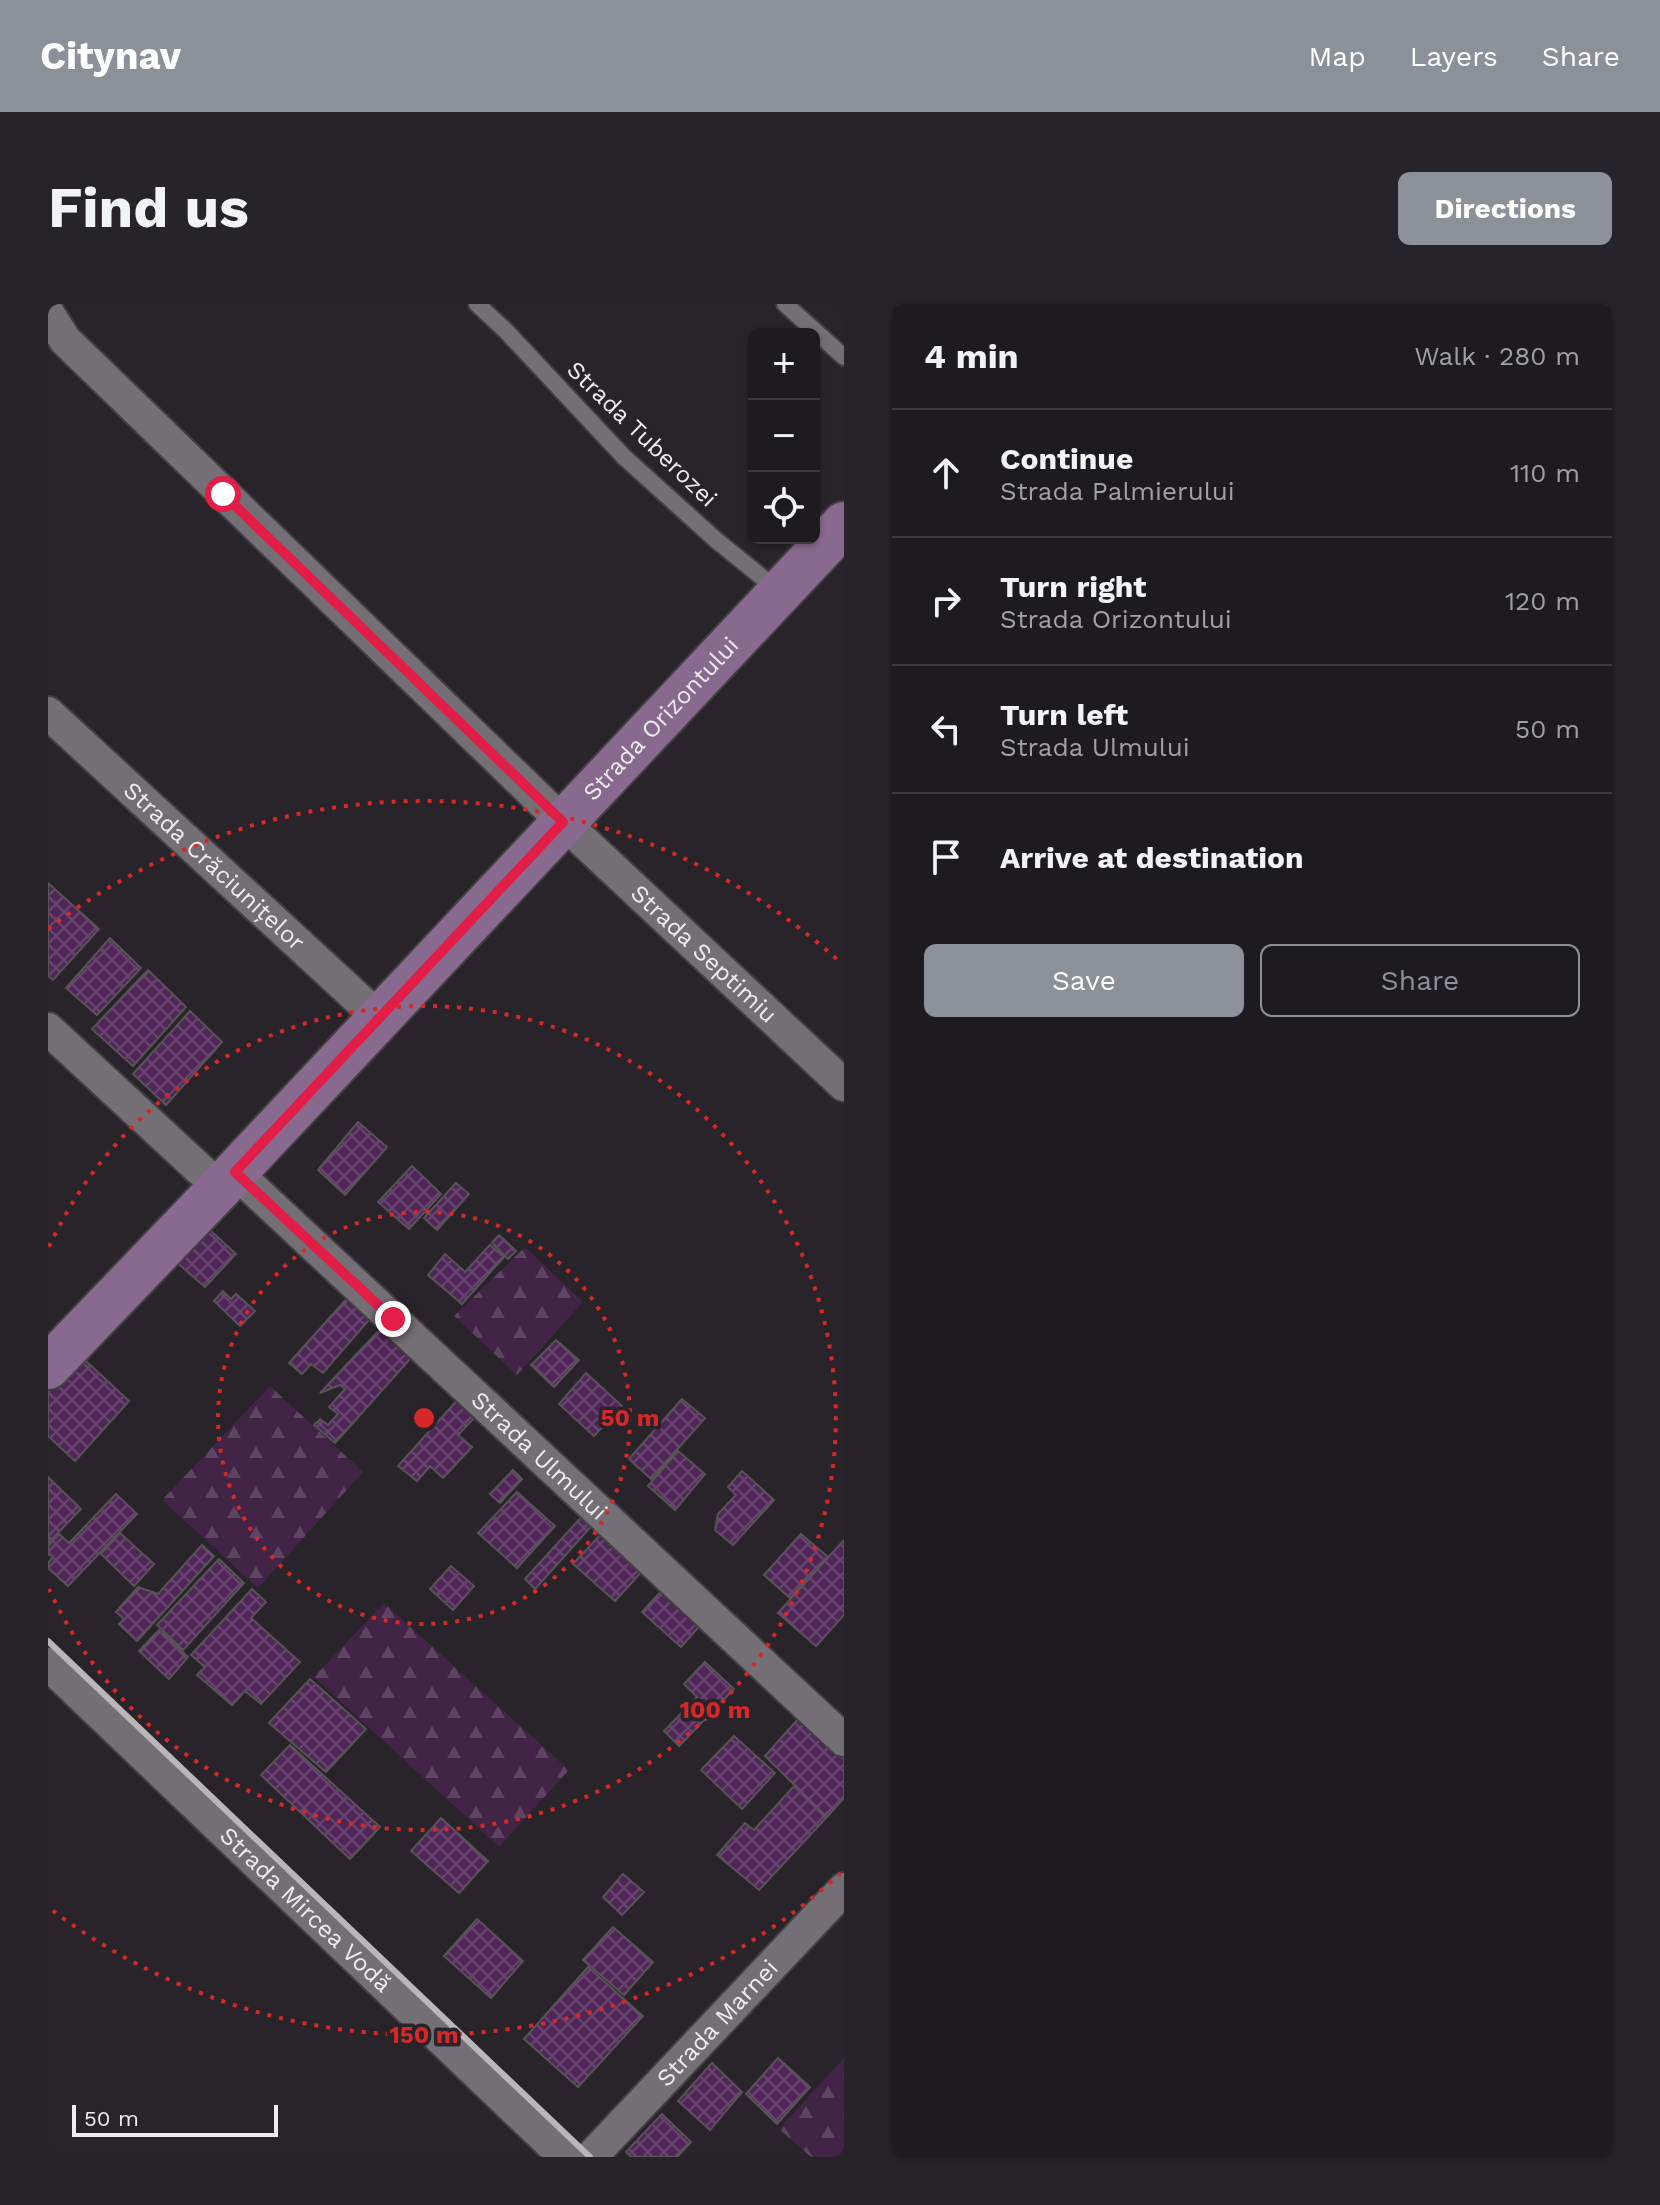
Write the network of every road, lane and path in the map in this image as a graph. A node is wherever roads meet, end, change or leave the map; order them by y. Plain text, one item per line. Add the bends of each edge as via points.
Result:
1 (477, 304) edge
2 (785, 304) edge
3 (48, 313) edge
4 (844, 357) edge
5 (844, 524) edge
6 (780, 592) junction
7 (48, 713) edge
8 (563, 822) junction
9 (379, 1018) junction
10 (48, 1029) edge
11 (844, 1085) edge
12 (227, 1180) junction
13 (48, 1367) edge
14 (48, 1664) edge
15 (844, 1740) edge
16 (844, 1889) edge
17 (565, 2157) edge
18 (591, 2157) edge

1 - 6 lane, Strada Tuberozei via 624,457
2 - 4 lane
3 - 8 street, Strada Septimiu via 65,340
5 - 6 street, Strada Orizontului
6 - 8 street, Strada Orizontului
7 - 9 street, Strada Crăciunițelor
8 - 9 street, Strada Orizontului
8 - 11 street, Strada Septimiu
9 - 12 street, Strada Orizontului
10 - 12 street, Strada Ulmului
12 - 13 street, Strada Orizontului
12 - 15 street, Strada Ulmului
14 - 17 street, Strada Mircea Vodă
16 - 18 street, Strada Marnei

